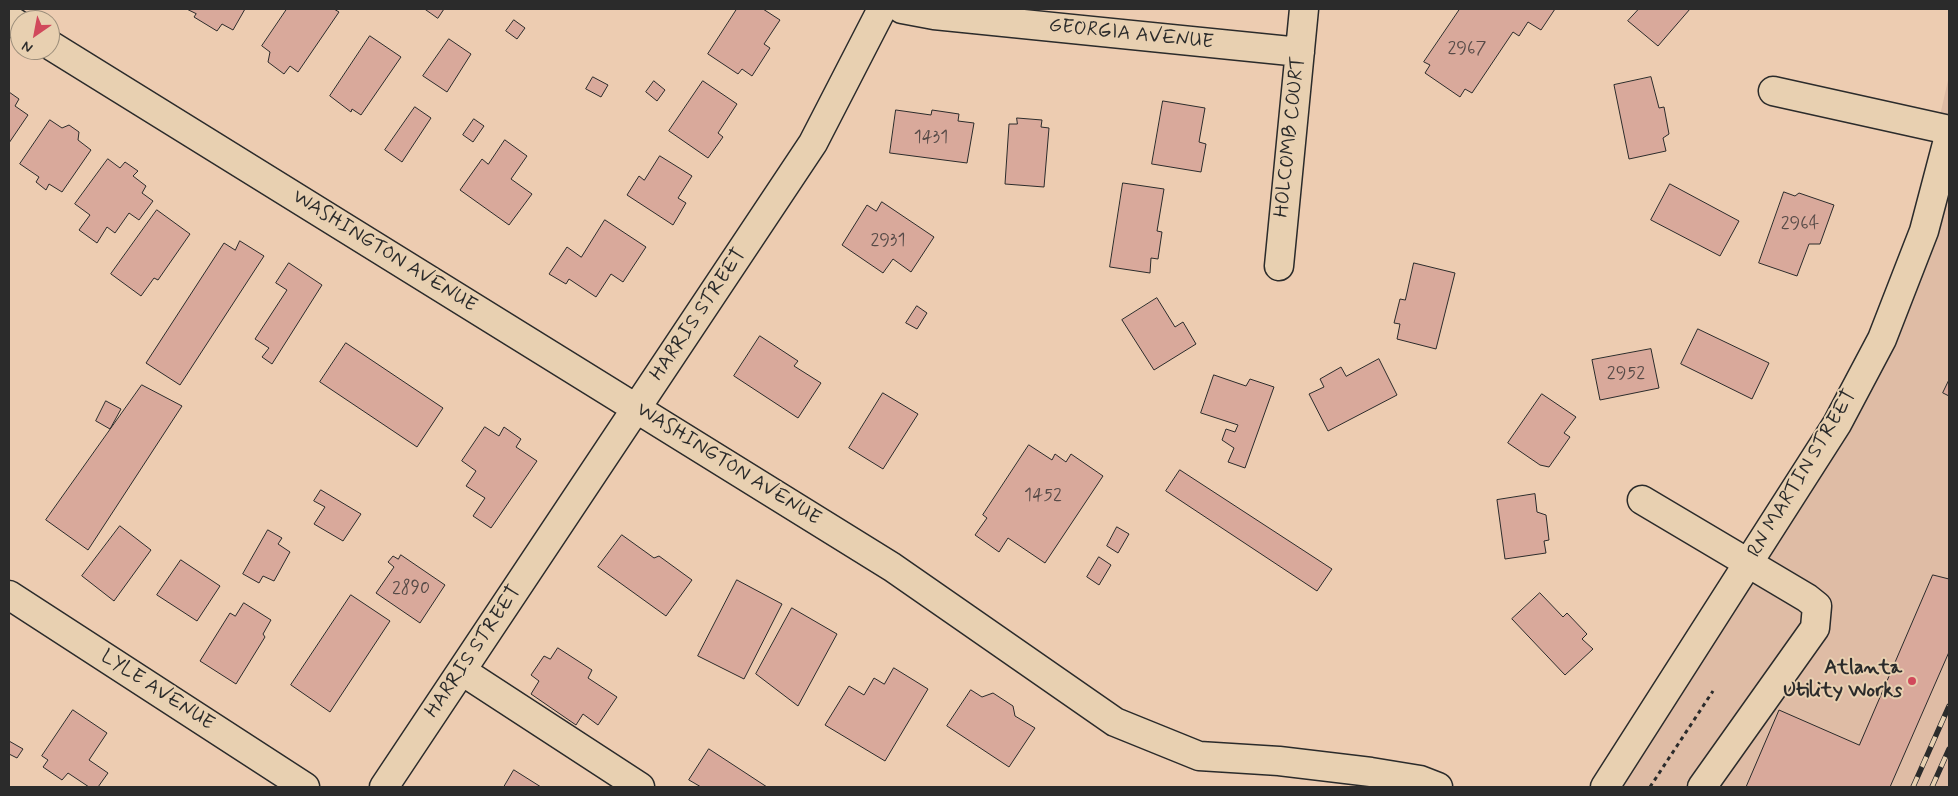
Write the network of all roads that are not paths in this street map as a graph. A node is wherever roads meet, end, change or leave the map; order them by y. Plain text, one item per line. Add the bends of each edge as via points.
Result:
1 (882, 9) edge
2 (902, 9) edge
3 (1304, 9) edge
4 (60, 51) edge
5 (1300, 52) junction
6 (1774, 90) dead end
7 (1949, 130) edge
8 (1949, 136) edge
9 (1278, 266) dead end
10 (637, 409) junction
11 (1642, 500) dead end
12 (1748, 563) junction
13 (9, 595) edge
14 (462, 671) junction
15 (1394, 782) edge
16 (306, 787) edge
17 (384, 787) edge
18 (640, 787) edge
19 (1438, 787) edge
20 (1605, 787) edge
21 (1702, 787) edge

1 - 10 street, HARRIS STREET via 813,143
2 - 5 street, GEORGIA AVENUE via 934,15
3 - 5 street, HOLCOMB COURT
4 - 10 street, WASHINGTON AVENUE
5 - 9 street, HOLCOMB COURT
6 - 7 street
8 - 12 street, RN MARTIN STREET via 1924,231 1882,339 1837,424
10 - 14 street, HARRIS STREET
10 - 15 street, WASHINGTON AVENUE via 892,567 1115,722 1198,756 1279,761
11 - 12 street
12 - 20 street, RN MARTIN STREET
12 - 21 street via 1816,606 1815,628
13 - 16 street, LYLE AVENUE
14 - 17 street, HARRIS STREET
14 - 18 street
15 - 19 street, WASHINGTON AVENUE via 1420,780

